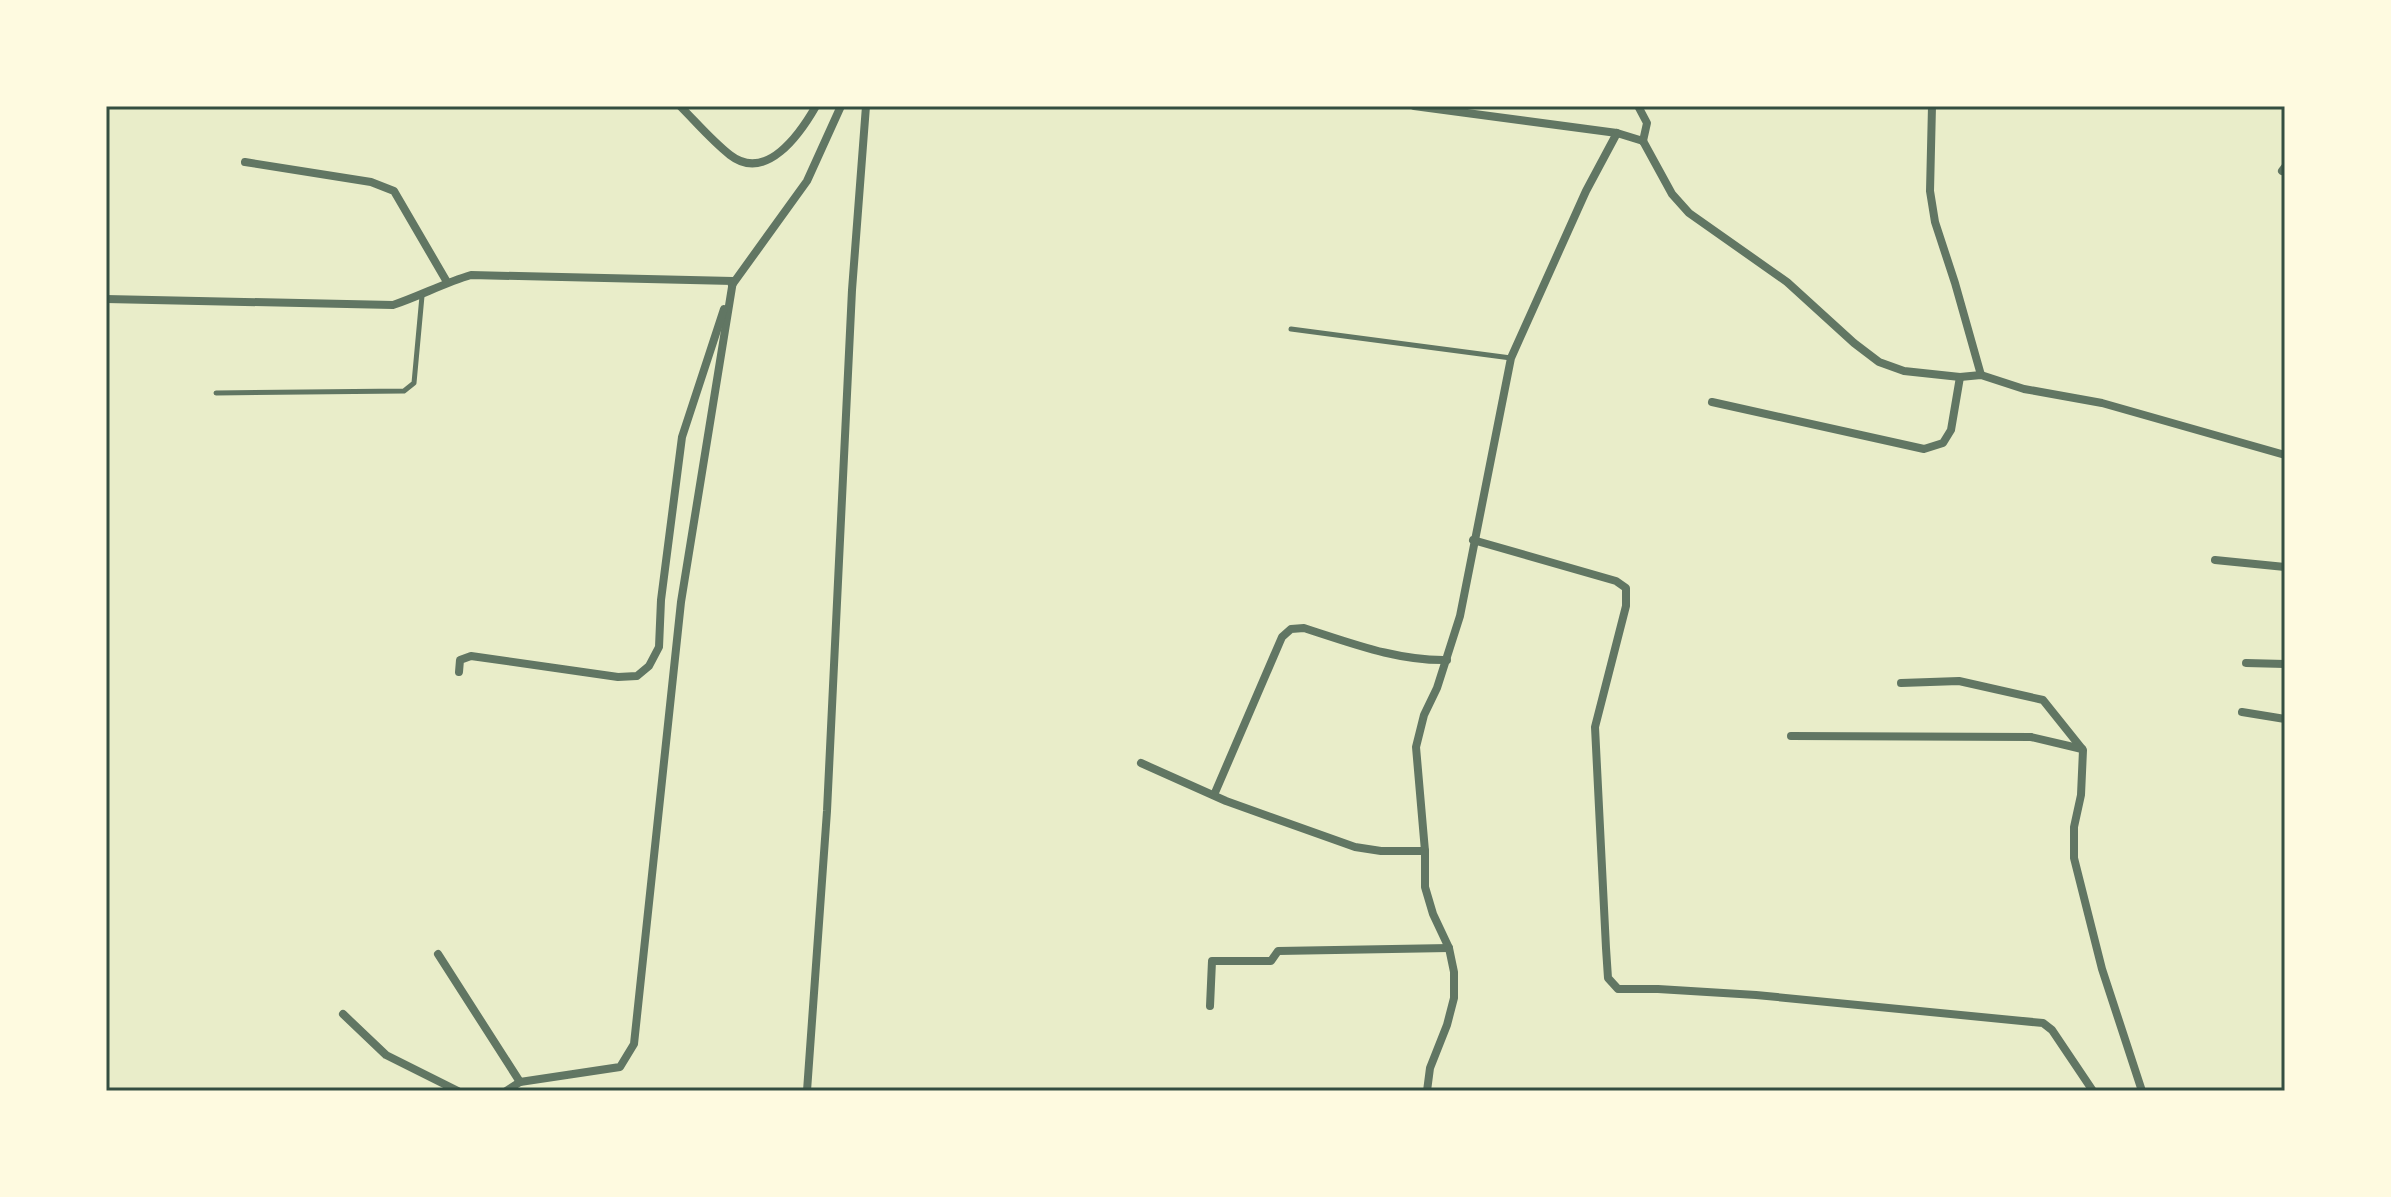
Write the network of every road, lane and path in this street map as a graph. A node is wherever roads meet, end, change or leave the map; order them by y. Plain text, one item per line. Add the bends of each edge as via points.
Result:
1 (680, 106) edge
2 (816, 106) edge
3 (841, 106) edge
4 (866, 106) edge
5 (1414, 106) edge
6 (1638, 106) edge
7 (1932, 106) edge
8 (1617, 133) junction
9 (1643, 141) junction
10 (245, 162) dead end
11 (733, 281) junction
12 (447, 282) junction
13 (422, 296) junction
14 (106, 299) edge
15 (1291, 329) dead end
16 (1511, 358) junction
17 (1981, 375) junction
18 (1960, 377) junction
19 (216, 393) dead end
20 (1712, 402) dead end
21 (2285, 455) edge
22 (1473, 540) junction
23 (2215, 560) dead end
24 (2285, 567) edge
25 (1447, 660) junction
26 (2246, 663) dead end
27 (2285, 664) edge
28 (459, 672) dead end
29 (1901, 683) dead end
30 (2242, 712) dead end
31 (2285, 719) edge
32 (1791, 736) dead end
33 (2083, 750) junction
34 (1141, 763) dead end
35 (1214, 795) junction
36 (1425, 851) junction
37 (1449, 948) junction
38 (438, 954) dead end
39 (1210, 1006) dead end
40 (343, 1014) dead end
41 (520, 1082) junction
42 (2092, 1090) edge
43 (458, 1091) edge
44 (506, 1091) edge
45 (807, 1091) edge
46 (1427, 1091) edge
47 (2080, 1091) edge
48 (2142, 1091) edge

1 - 2 street via 732,157 750,164 768,162 784,149
3 - 11 street via 807,181
4 - 45 street
5 - 8 street
6 - 9 street via 1647,123
7 - 17 street via 1930,191 1935,222
8 - 9 street
8 - 16 street
9 - 18 street via 1672,194 1689,213 1787,282 1866,353 1904,371
10 - 12 street via 371,182 394,191
11 - 12 street via 471,275
11 - 28 street via 682,437 659,647 649,666 637,676 618,677 471,656 460,660
11 - 41 street via 681,602 634,1044 620,1067
12 - 13 street
13 - 14 street via 393,305
13 - 19 lane via 414,383 404,391
15 - 16 lane
16 - 22 street
17 - 18 street
17 - 21 street
18 - 20 street via 1951,430 1943,443 1924,449
22 - 25 street
22 - 42 street via 1626,588 1595,727 1612,985 2043,1023
23 - 24 street
25 - 35 street via 1394,656 1304,628 1291,629 1282,637
25 - 36 street via 1416,747
26 - 27 street
29 - 33 street via 1959,681 2043,700
30 - 31 street
32 - 33 street via 2031,737
33 - 48 street via 2074,858 2102,969
34 - 35 street
35 - 36 street via 1355,847
36 - 37 street via 1425,887
37 - 39 street via 1278,951 1271,961 1212,961
37 - 46 street via 1454,998
38 - 41 street
40 - 43 street via 386,1055
41 - 44 street
42 - 47 street

